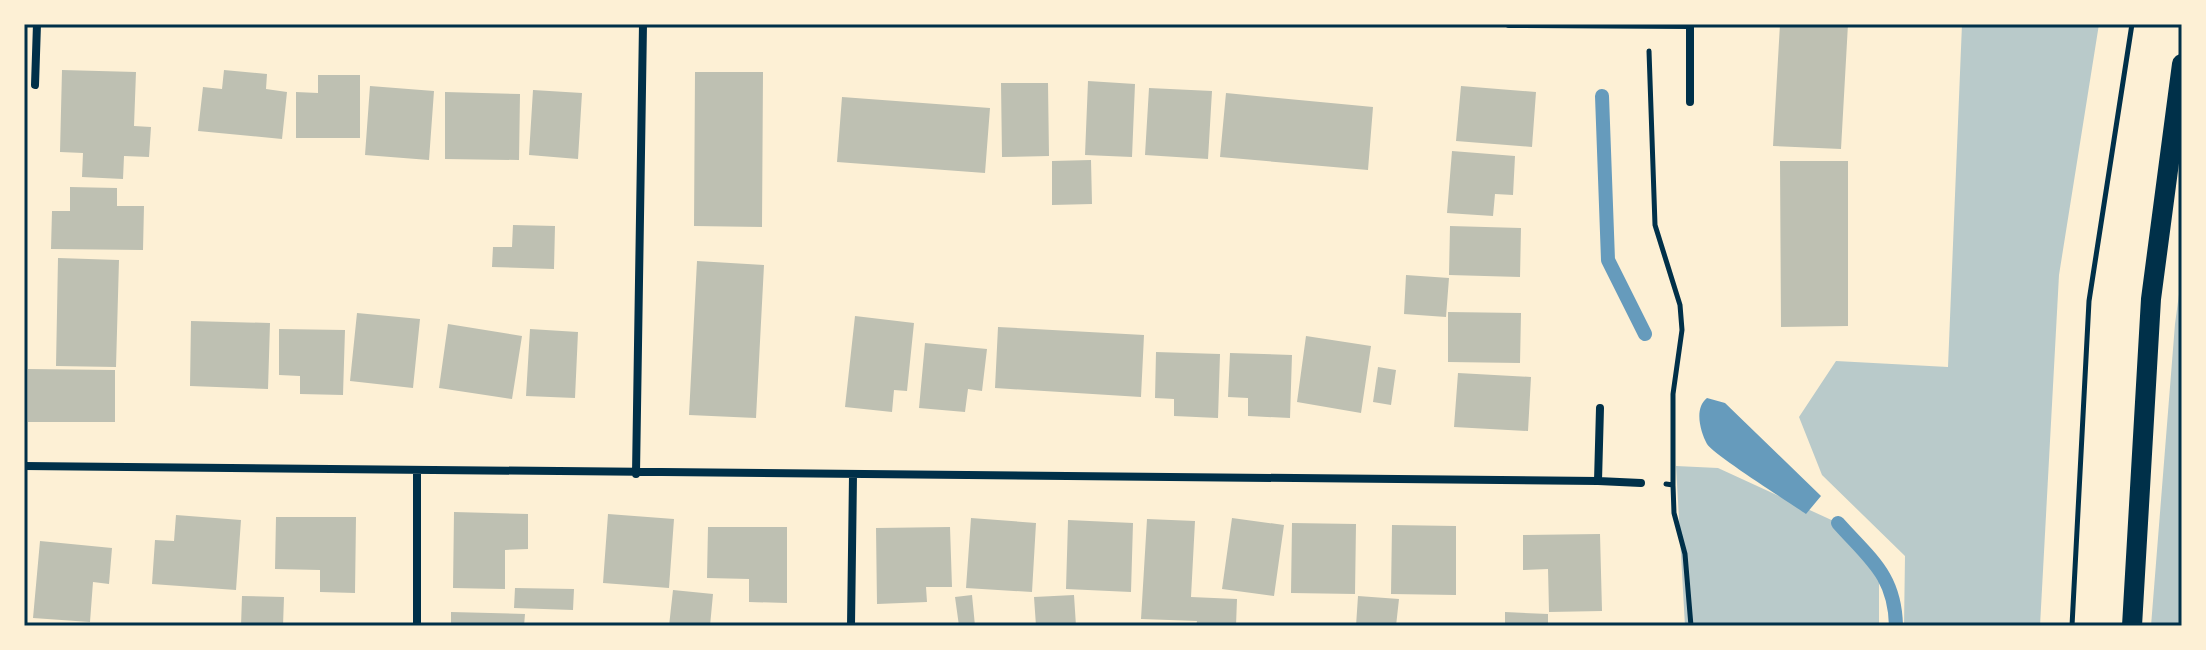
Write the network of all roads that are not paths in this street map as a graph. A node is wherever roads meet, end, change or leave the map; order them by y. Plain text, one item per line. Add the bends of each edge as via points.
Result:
1 (37, 24) edge
2 (643, 24) edge
3 (1509, 24) edge
4 (1690, 25) edge
5 (2182, 64) edge
6 (35, 85) dead end
7 (1690, 102) dead end
8 (1600, 408) dead end
9 (24, 466) edge
10 (417, 470) junction
11 (636, 474) junction
12 (853, 475) junction
13 (1598, 481) junction
14 (1641, 483) road end
15 (417, 626) edge
16 (851, 626) edge
17 (2132, 626) edge

1 - 6 street
2 - 11 street
3 - 4 street
4 - 7 street
5 - 17 main road via 2151,299
8 - 13 street
9 - 10 street
10 - 11 street
10 - 15 street
11 - 12 street
12 - 13 street
12 - 16 street
13 - 14 street

